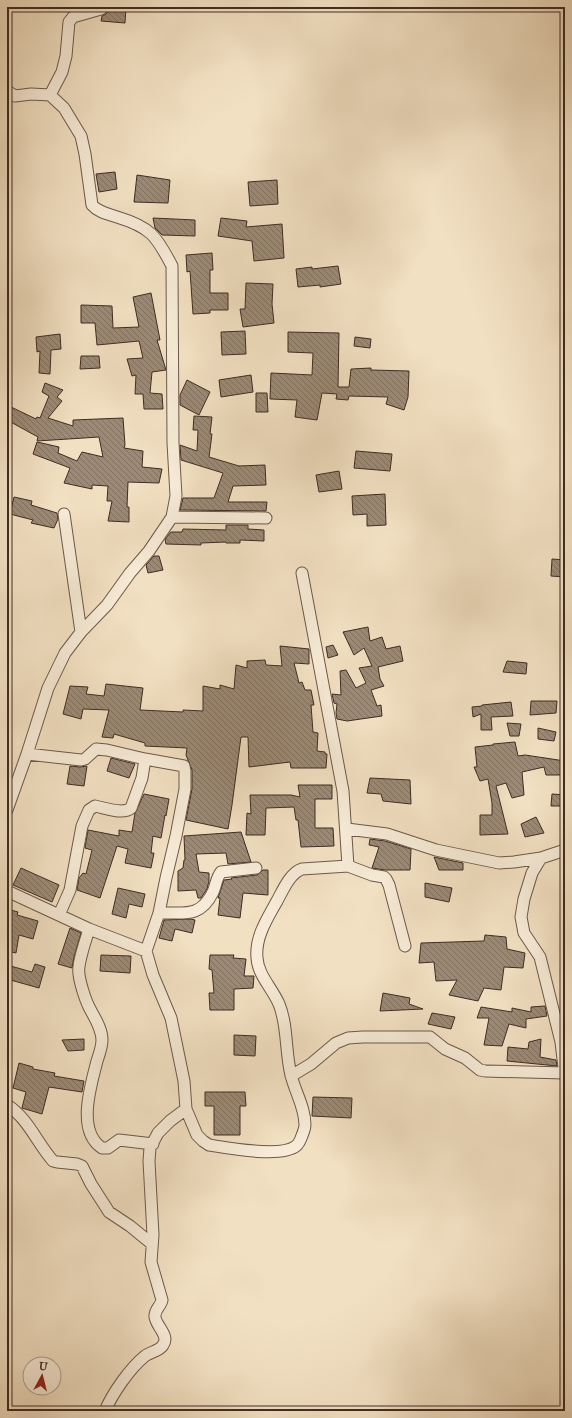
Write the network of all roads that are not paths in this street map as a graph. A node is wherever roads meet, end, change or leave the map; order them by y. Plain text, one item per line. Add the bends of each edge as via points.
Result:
1 (101, 9) dead end
2 (7, 91) edge
3 (50, 95) junction
4 (64, 514) dead end
5 (172, 517) junction
6 (266, 518) dead end
7 (302, 573) dead end
8 (81, 632) junction
9 (27, 754) junction
10 (145, 759) junction
11 (7, 810) edge
12 (347, 829) junction
13 (565, 850) edge
14 (541, 858) junction
15 (348, 866) junction
16 (256, 868) dead end
17 (7, 891) edge
18 (159, 913) junction
19 (59, 915) junction
20 (89, 930) junction
21 (405, 946) dead end
22 (146, 951) junction
23 (565, 1073) edge
24 (291, 1076) junction
25 (565, 1076) edge
26 (7, 1104) edge
27 (186, 1110) junction
28 (153, 1144) junction
29 (152, 1244) junction
30 (105, 1411) edge

1 - 3 street via 73,17 69,22 62,72
2 - 3 street via 15,96
3 - 5 street via 64,108 81,136 92,205 99,211 147,229 162,245 172,266 173,443 176,496
4 - 8 street
5 - 6 street
5 - 8 street via 149,551
7 - 12 street via 343,791
8 - 9 street via 65,653 48,688
9 - 10 street via 81,760 96,749
9 - 11 street
10 - 18 street via 184,766 185,771 185,789
10 - 19 street via 142,778 128,811 95,806 89,810 82,826 70,890
12 - 14 street via 387,834 436,850 500,862
12 - 15 street
13 - 14 street
14 - 23 street via 532,873 521,917 524,933 540,957 561,1042
15 - 21 street via 386,879
15 - 24 street via 310,868 296,872 263,925 258,941 258,967 284,1017
16 - 18 street via 221,872 210,899 199,910 184,914
17 - 19 street
18 - 22 street
19 - 20 street
20 - 22 street
20 - 28 street via 79,974 89,1007 97,1019 102,1040 88,1100 88,1126 102,1148 108,1148 119,1140
22 - 27 street via 171,1018 184,1081
23 - 24 street via 480,1070 430,1037 404,1036 348,1038 336,1043 311,1064
23 - 25 street
24 - 27 street via 306,1126 295,1147 282,1151 257,1151 209,1145 197,1134
26 - 29 street via 33,1132 53,1161 82,1166 109,1212
27 - 28 street via 170,1120 158,1133
28 - 29 street via 150,1148 149,1162
29 - 30 street via 151,1262 162,1300 155,1317 165,1342 162,1347 145,1356 134,1368 116,1390

